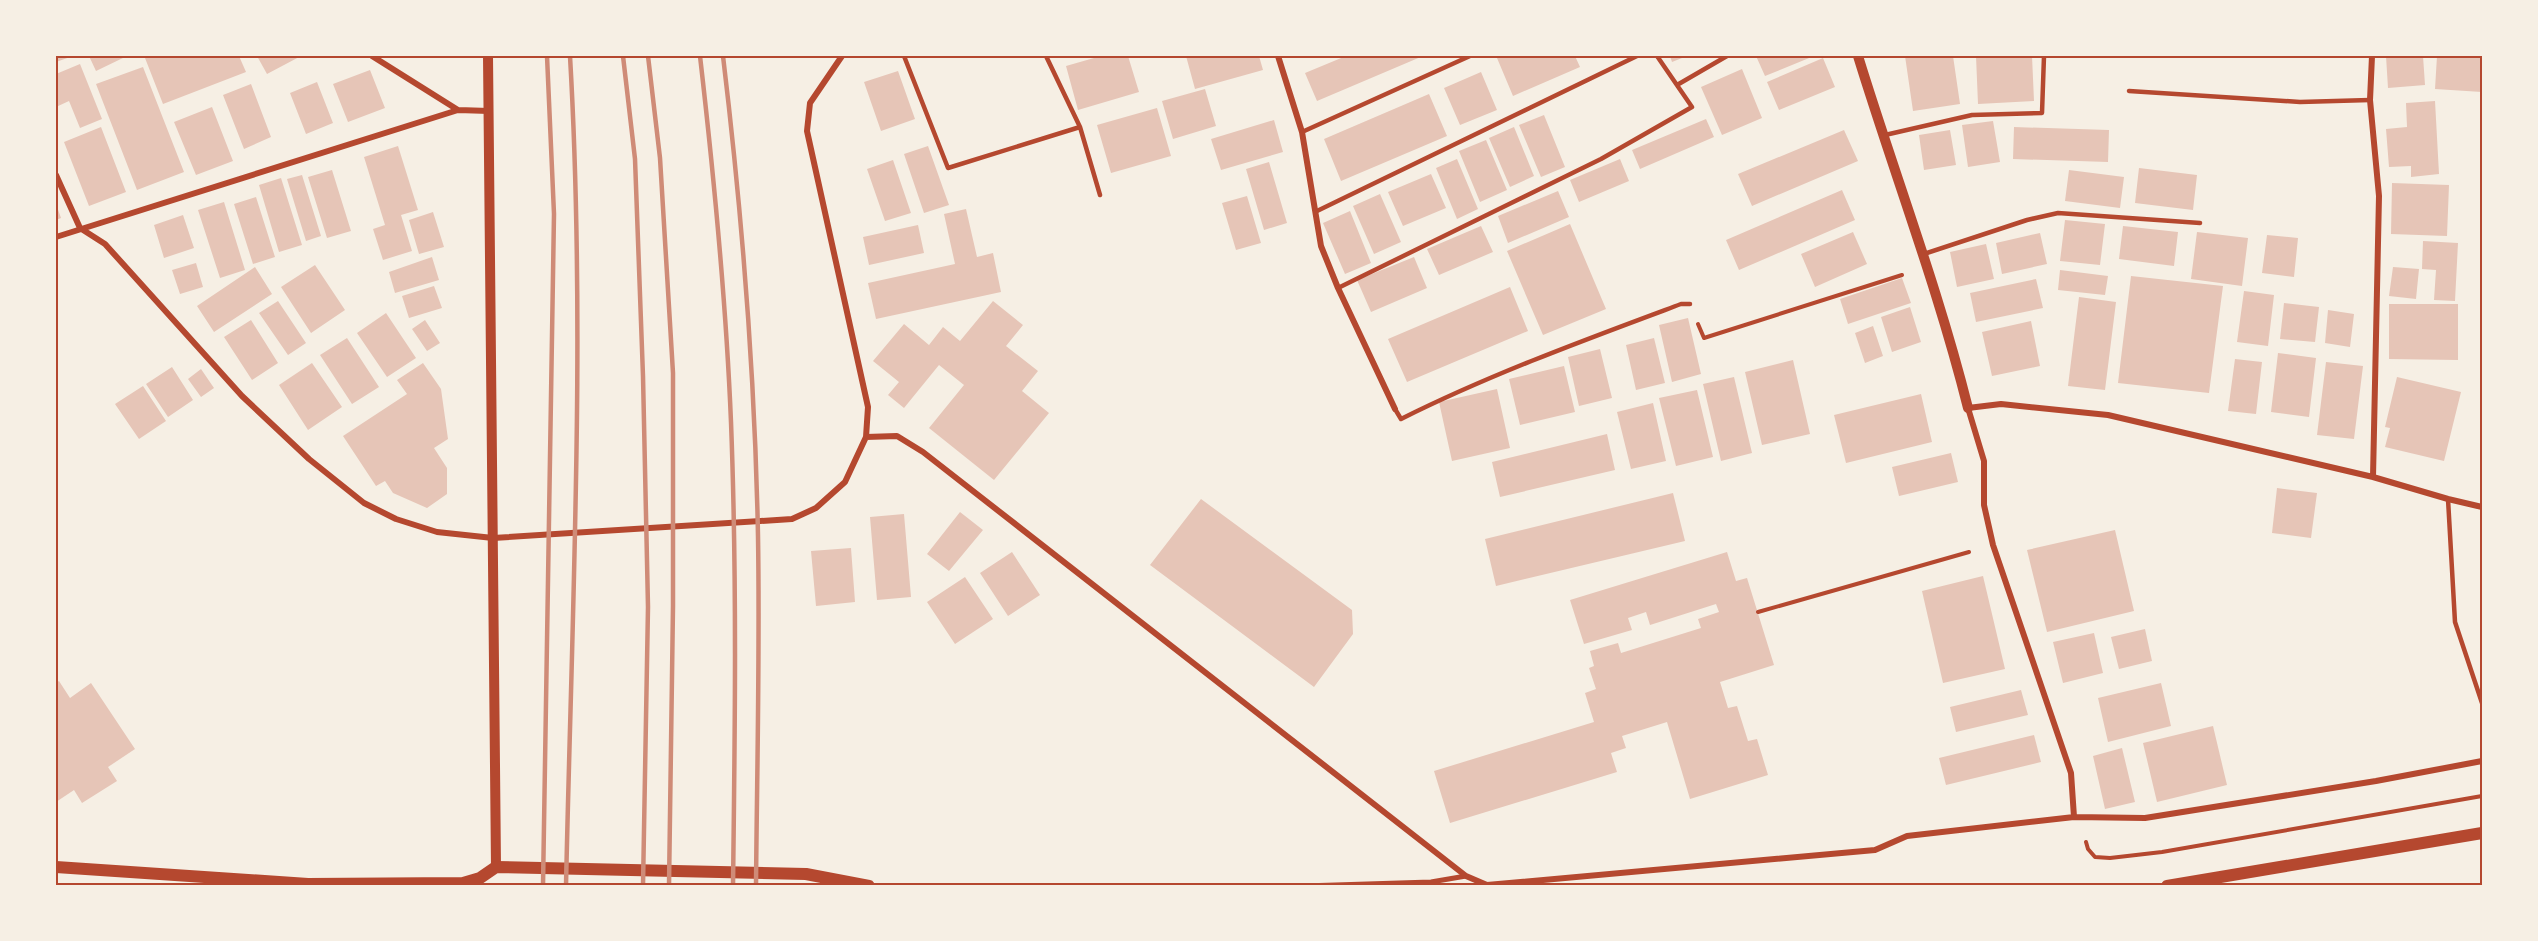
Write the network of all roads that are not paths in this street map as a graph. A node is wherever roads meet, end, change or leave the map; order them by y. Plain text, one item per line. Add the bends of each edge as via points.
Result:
1 (372, 56) edge
2 (488, 56) edge
3 (842, 56) edge
4 (904, 56) edge
5 (1046, 56) edge
6 (1278, 56) edge
7 (1470, 56) edge
8 (1637, 56) edge
9 (1657, 56) edge
10 (1727, 56) edge
11 (1858, 56) edge
12 (2044, 56) edge
13 (2372, 56) edge
14 (1677, 85) junction
15 (2129, 91) dead end
16 (2370, 100) junction
17 (458, 110) junction
18 (490, 111) junction
19 (1080, 127) junction
20 (1302, 132) junction
21 (1882, 136) junction
22 (56, 175) edge
23 (1100, 195) dead end
24 (1317, 211) junction
25 (2200, 223) dead end
26 (80, 228) junction
27 (56, 237) edge
28 (1924, 254) junction
29 (1338, 288) junction
30 (1690, 304) road end
31 (1968, 408) junction
32 (1395, 409) joint
33 (866, 437) junction
34 (2373, 477) junction
35 (2448, 499) junction
36 (2482, 507) edge
37 (493, 538) junction
38 (2482, 703) edge
39 (2482, 760) edge
40 (2078, 818) junction
41 (2482, 833) edge
42 (56, 867) edge
43 (496, 867) junction
44 (1466, 876) junction
45 (869, 885) edge
46 (1303, 885) edge
47 (2167, 885) edge

1 - 17 street
2 - 18 street
3 - 33 street via 810,103 807,131 868,407
4 - 19 lane via 948,168
5 - 19 lane
6 - 20 street
7 - 20 lane
8 - 24 lane
9 - 14 lane
10 - 14 lane
11 - 21 street
12 - 21 lane via 2042,113 1972,115
13 - 16 street
14 - 29 lane via 1692,107 1601,159
15 - 16 lane via 2300,102
16 - 34 street via 2379,196
17 - 18 street
17 - 26 street
18 - 37 street
19 - 23 lane
20 - 24 street
21 - 28 street
22 - 26 street
24 - 29 street via 1321,246
25 - 28 lane via 2058,213
26 - 27 street
26 - 37 street via 105,244 242,396 309,459 364,503 436,532
28 - 31 street
29 - 32 street
30 - 32 lane via 1611,330 1401,419
31 - 34 street via 2001,404 2108,415
31 - 40 street via 1984,461 1984,505 1993,545 2071,773
33 - 37 street via 845,482 816,508 792,519
33 - 44 street via 897,435 923,452
34 - 35 street
35 - 36 street
35 - 38 lane via 2455,622
37 - 43 street
39 - 40 street via 2145,818
40 - 44 street via 1907,836 1875,850 1487,885
41 - 47 main road
42 - 43 main road via 308,884 463,883
43 - 45 main road via 806,874
44 - 46 street via 1431,882

